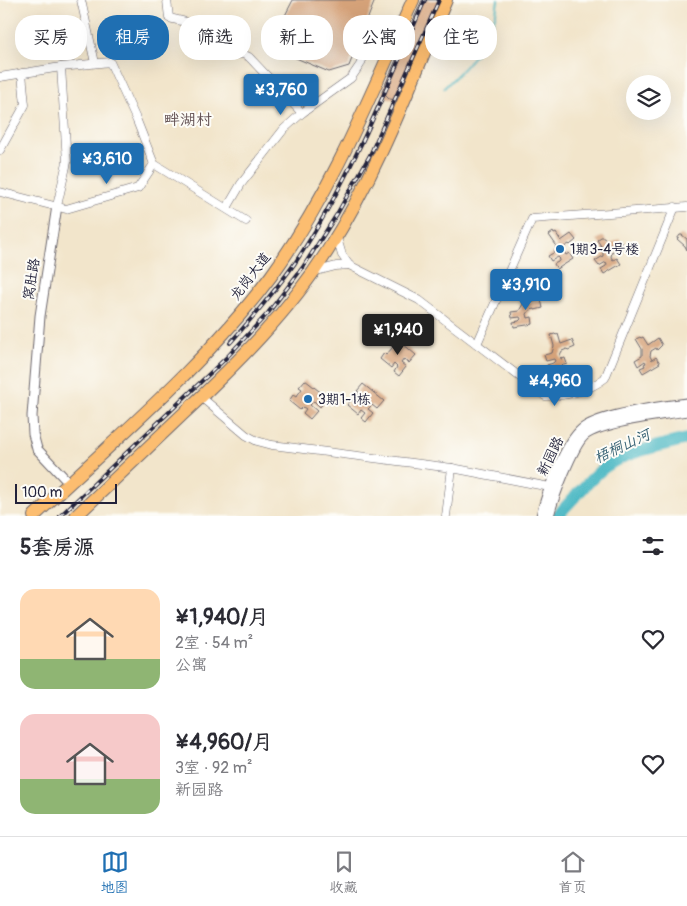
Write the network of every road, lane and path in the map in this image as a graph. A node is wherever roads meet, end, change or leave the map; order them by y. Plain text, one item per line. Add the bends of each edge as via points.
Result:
1 (80, 0) edge
2 (167, 0) edge
3 (413, 0) edge
4 (446, 0) edge
5 (406, 15) edge
6 (362, 60) edge
7 (387, 60) edge
8 (95, 63) junction
9 (61, 67) junction
10 (22, 73) junction
11 (0, 77) edge
12 (302, 112) junction
13 (0, 150) edge
14 (154, 164) junction
15 (0, 192) edge
16 (57, 206) junction
17 (675, 207) junction
18 (687, 207) edge
19 (226, 208) junction
20 (246, 221) dead end
21 (336, 236) junction
22 (349, 266) junction
23 (312, 273) junction
24 (477, 344) junction
25 (201, 397) junction
26 (687, 404) edge
27 (687, 411) edge
28 (452, 468) junction
29 (69, 483) junction
30 (554, 488) junction
31 (550, 512) edge
32 (34, 516) edge
33 (76, 516) edge
34 (446, 516) edge
35 (541, 516) edge

1 - 8 street
2 - 12 street via 169,18 186,22 236,54 249,57
3 - 5 highway, 龙岗大道
4 - 21 highway via 377,161
6 - 12 street via 351,78
7 - 29 highway, 龙岗大道 via 309,217 270,276 181,377
8 - 9 street
8 - 14 street via 110,62
9 - 10 street
9 - 16 street, 窝肚路 via 66,162
10 - 11 street
10 - 13 street via 25,104
12 - 19 street via 278,137
14 - 16 street via 138,188 66,209
14 - 19 street
15 - 16 street
16 - 29 street, 窝肚路 via 40,316 32,434 37,449
17 - 18 street
17 - 24 street via 532,219
17 - 24 street via 605,378 596,385 565,396 545,396
19 - 20 street
21 - 22 street
21 - 23 highway
22 - 23 street
22 - 24 street via 420,300
23 - 25 highway via 259,338
25 - 28 street via 256,441
25 - 33 highway
26 - 30 street, 新园路 via 641,410 588,425 570,443
27 - 30 street, 新园路 via 591,431 576,446
28 - 30 street
28 - 34 street
29 - 32 highway, 龙岗大道
30 - 31 street, 新园路
30 - 35 street, 新园路 via 544,500

